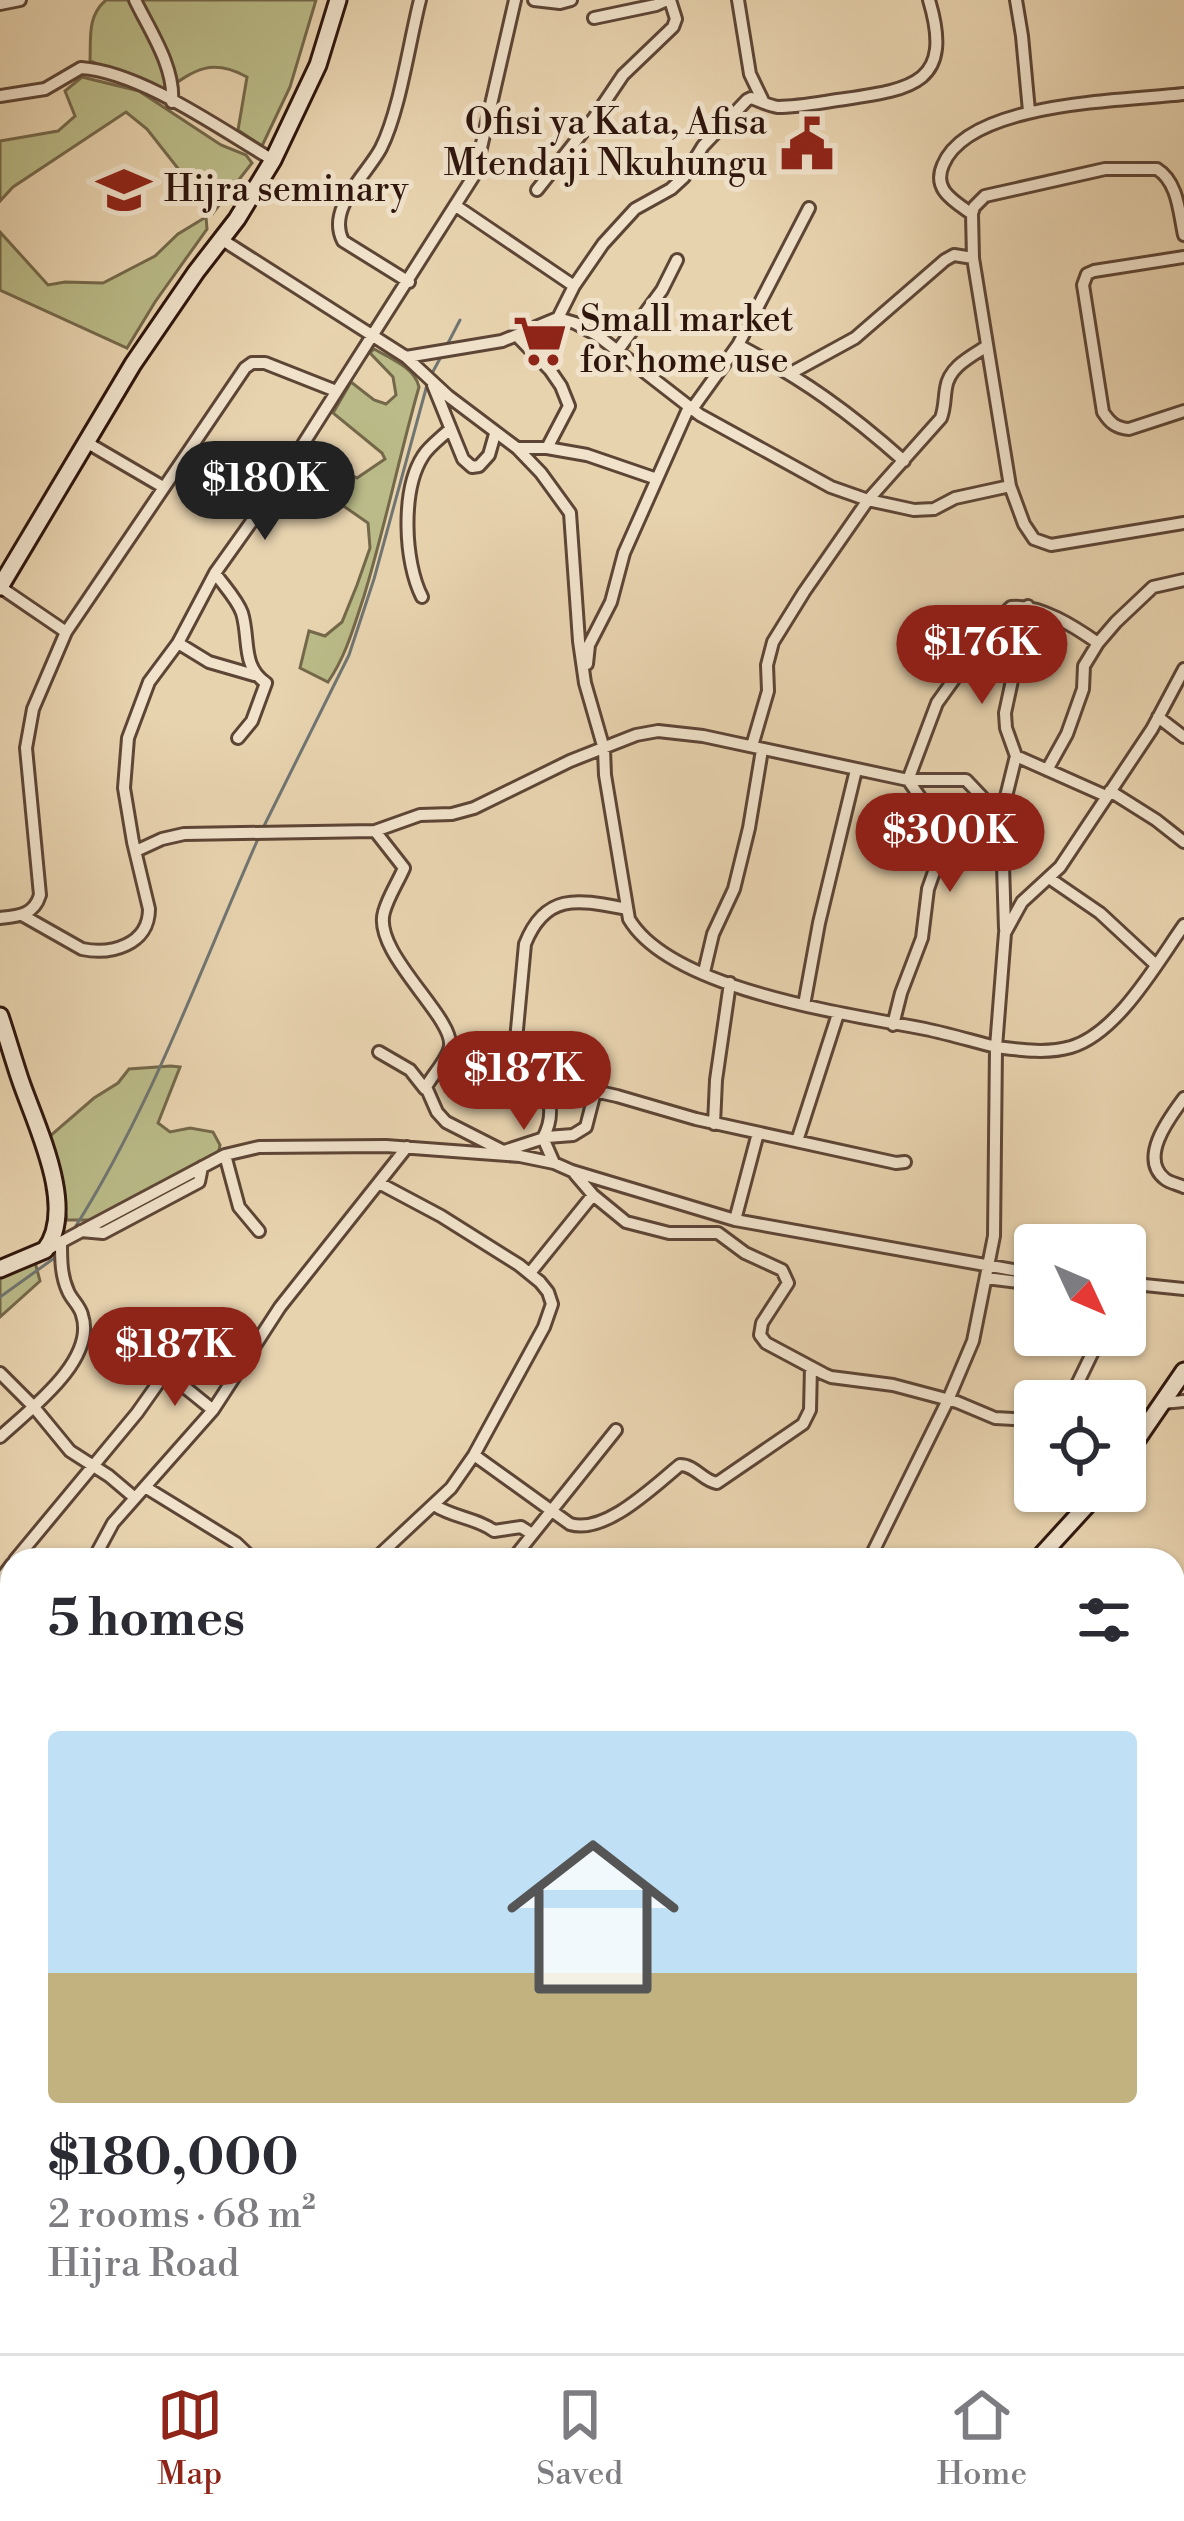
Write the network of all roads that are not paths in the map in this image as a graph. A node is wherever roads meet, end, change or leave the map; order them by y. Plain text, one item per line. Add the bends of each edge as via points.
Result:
1 (20, 0) edge
2 (135, 0) edge
3 (338, 0) edge
4 (419, 0) edge
5 (515, 0) edge
6 (534, 0) edge
7 (571, 0) edge
8 (668, 0) edge
9 (738, 0) edge
10 (929, 0) edge
11 (1016, 0) edge
12 (0, 4) edge
13 (594, 18) dead end
14 (1184, 94) edge
15 (0, 96) edge
16 (172, 102) junction
17 (764, 103) junction
18 (1029, 111) junction
19 (273, 160) junction
20 (537, 190) dead end
21 (456, 206) junction
22 (809, 208) dead end
23 (972, 214) junction
24 (1184, 235) edge
25 (221, 239) junction
26 (1184, 257) edge
27 (974, 258) junction
28 (677, 260) dead end
29 (409, 282) junction
30 (574, 286) junction
31 (558, 318) junction
32 (374, 335) junction
33 (517, 336) junction
34 (738, 345) junction
35 (987, 346) junction
36 (618, 350) junction
37 (406, 357) junction
38 (791, 373) junction
39 (432, 381) junction
40 (336, 391) junction
41 (691, 408) junction
42 (1184, 411) edge
43 (450, 429) junction
44 (495, 434) junction
45 (86, 442) junction
46 (517, 448) junction
47 (547, 448) junction
48 (904, 461) junction
49 (657, 479) junction
50 (1010, 486) junction
51 (163, 487) junction
52 (868, 500) junction
53 (1184, 523) edge
54 (215, 573) junction
55 (2, 577) edge
56 (1184, 580) edge
57 (422, 597) dead end
58 (1028, 606) junction
59 (66, 632) junction
60 (178, 643) junction
61 (1098, 643) junction
62 (1184, 669) edge
63 (254, 675) junction
64 (585, 683) junction
65 (1158, 717) junction
66 (1184, 737) edge
67 (238, 738) dead end
68 (757, 748) junction
69 (604, 749) junction
70 (1016, 756) junction
71 (856, 770) junction
72 (1047, 770) junction
73 (908, 780) junction
74 (1108, 794) junction
75 (1001, 817) junction
76 (375, 831) junction
77 (1184, 842) edge
78 (136, 851) junction
79 (1049, 878) junction
80 (627, 909) junction
81 (22, 915) junction
82 (0, 918) edge
83 (1184, 925) edge
84 (1005, 933) junction
85 (1156, 964) junction
86 (704, 972) junction
87 (730, 983) junction
88 (804, 1005) junction
89 (838, 1014) junction
90 (0, 1016) edge
91 (892, 1025) junction
92 (996, 1047) junction
93 (380, 1052) dead end
94 (8, 1069) edge
95 (536, 1072) junction
96 (596, 1092) junction
97 (431, 1096) junction
98 (1184, 1098) edge
99 (714, 1124) junction
100 (758, 1133) junction
101 (543, 1138) junction
102 (797, 1141) junction
103 (406, 1147) junction
104 (503, 1151) junction
105 (225, 1155) junction
106 (489, 1155) junction
107 (905, 1162) dead end
108 (554, 1163) junction
109 (572, 1172) junction
110 (379, 1183) junction
111 (1184, 1187) edge
112 (593, 1195) junction
113 (735, 1220) junction
114 (259, 1231) dead end
115 (53, 1246) junction
116 (0, 1269) edge
117 (987, 1272) junction
118 (530, 1273) junction
119 (1014, 1273) edge
120 (1014, 1279) edge
121 (1146, 1285) edge
122 (1184, 1289) edge
123 (812, 1367) junction
124 (1184, 1371) edge
125 (0, 1373) edge
126 (948, 1400) junction
127 (1184, 1401) edge
128 (1163, 1403) junction
129 (33, 1406) junction
130 (213, 1410) junction
131 (1014, 1419) edge
132 (1146, 1422) edge
133 (1149, 1422) junction
134 (1146, 1426) edge
135 (616, 1430) dead end
136 (0, 1437) edge
137 (474, 1455) junction
138 (92, 1465) junction
139 (146, 1487) junction
140 (135, 1498) junction
141 (434, 1505) junction
142 (550, 1510) junction
143 (1081, 1512) edge
144 (532, 1534) junction
145 (25, 1548) edge
146 (99, 1548) edge
147 (237, 1548) edge
148 (387, 1548) edge
149 (521, 1548) edge
150 (875, 1548) edge
151 (1048, 1548) edge

1 - 12 street
2 - 16 street via 168,70
3 - 19 street
4 - 29 street via 392,118 338,222 343,241
5 - 21 street via 480,159
6 - 7 street
8 - 13 street
8 - 20 street via 674,27 622,75
9 - 17 street via 750,74
10 - 17 street via 936,47 911,86
11 - 18 street
14 - 18 street
15 - 16 street via 45,89 81,68 130,79
16 - 19 street
17 - 30 street via 747,100 684,177 630,213
18 - 23 street via 948,154 939,183
19 - 25 street
21 - 29 street
21 - 30 street
22 - 34 street
23 - 24 street via 985,196 1105,170 1157,169 1170,179
23 - 27 street
25 - 32 street
25 - 45 street
26 - 42 street via 1094,271 1083,285 1108,421 1129,429
27 - 35 street
27 - 38 street via 945,260 855,338
28 - 36 street
29 - 32 street
30 - 31 street
31 - 33 street
31 - 36 street
32 - 37 street
32 - 40 street
33 - 37 street
33 - 47 street via 550,370 569,406
34 - 38 street
34 - 41 street
35 - 48 street via 950,374 945,411
35 - 50 street
36 - 41 street
37 - 39 street
38 - 48 street
39 - 43 street
39 - 44 street
40 - 51 street via 251,363
40 - 54 street
41 - 49 street
41 - 52 street via 785,464
43 - 44 street via 472,467 489,454
43 - 57 street via 423,455 410,499 411,561
44 - 46 street
45 - 51 street
45 - 55 street
46 - 47 street
46 - 64 street via 570,512
47 - 49 street
48 - 52 street
49 - 64 street via 589,646
50 - 52 street via 934,509
50 - 53 street via 1034,539 1051,544
51 - 59 street
52 - 68 street via 773,642
54 - 60 street
54 - 63 street via 242,614
55 - 59 street
56 - 61 street via 1154,587
58 - 61 street
58 - 70 street via 1004,720
58 - 73 street via 1000,616 937,703
59 - 81 street via 28,728 40,895
60 - 63 street
60 - 78 street via 149,682 128,737 124,788
61 - 72 street
62 - 65 street
63 - 67 street via 266,683
64 - 69 street
65 - 66 street
65 - 74 street
68 - 69 street via 658,731
68 - 71 street
68 - 86 street via 734,889
69 - 76 street via 473,808
69 - 80 street
70 - 72 street
70 - 75 street
71 - 73 street
71 - 88 street
72 - 74 street
73 - 75 street via 966,780
73 - 91 street via 934,817 941,852
74 - 77 street
74 - 79 street
75 - 84 street
76 - 78 street via 184,834
76 - 97 street via 404,868 382,915 387,938 450,1039 426,1087
78 - 81 street via 149,920 127,945 82,949
79 - 84 street via 1022,902
79 - 85 street
80 - 86 street via 660,952
80 - 95 street via 563,903 529,934 516,1040 518,1055
81 - 82 street
83 - 85 street
84 - 92 street
85 - 92 street via 1132,999 1073,1046
86 - 87 street
87 - 88 street
87 - 99 street
88 - 89 street
89 - 91 street
89 - 102 street
90 - 94 street
91 - 92 street
92 - 117 street
93 - 97 street
94 - 115 street via 50,1166
95 - 96 street
95 - 101 street via 551,1108
96 - 99 street
96 - 101 street via 586,1127
97 - 104 street via 446,1122
98 - 111 street via 1154,1164
99 - 100 street
100 - 102 street
100 - 113 street
101 - 104 street
101 - 108 street
102 - 107 street
103 - 105 street via 260,1147
103 - 106 street
103 - 110 street
104 - 106 street
105 - 114 street via 239,1207
105 - 115 street
106 - 108 street
108 - 109 street
109 - 112 street
109 - 113 street
110 - 118 street
110 - 130 street via 280,1307
112 - 118 street
112 - 123 street via 626,1222 718,1233 782,1270 788,1283 760,1335
113 - 117 street
115 - 116 street
115 - 129 street via 85,1329 74,1364
117 - 119 street
117 - 120 street
117 - 126 street via 973,1341
118 - 137 street via 548,1292 549,1316
121 - 122 street
123 - 126 street via 831,1378
123 - 142 street via 808,1419 726,1478 712,1482 680,1466 587,1526
124 - 128 street
125 - 129 street
126 - 131 street
126 - 150 street
127 - 128 street
128 - 133 street
129 - 136 street
129 - 138 street
130 - 138 street via 166,1372
130 - 139 street
132 - 133 street
133 - 134 street
135 - 142 street
137 - 141 street
137 - 142 street
138 - 140 street
138 - 145 street
139 - 140 street
139 - 147 street
140 - 146 street
141 - 144 street via 494,1532 521,1527
141 - 148 street
142 - 144 street
143 - 151 street
144 - 149 street

